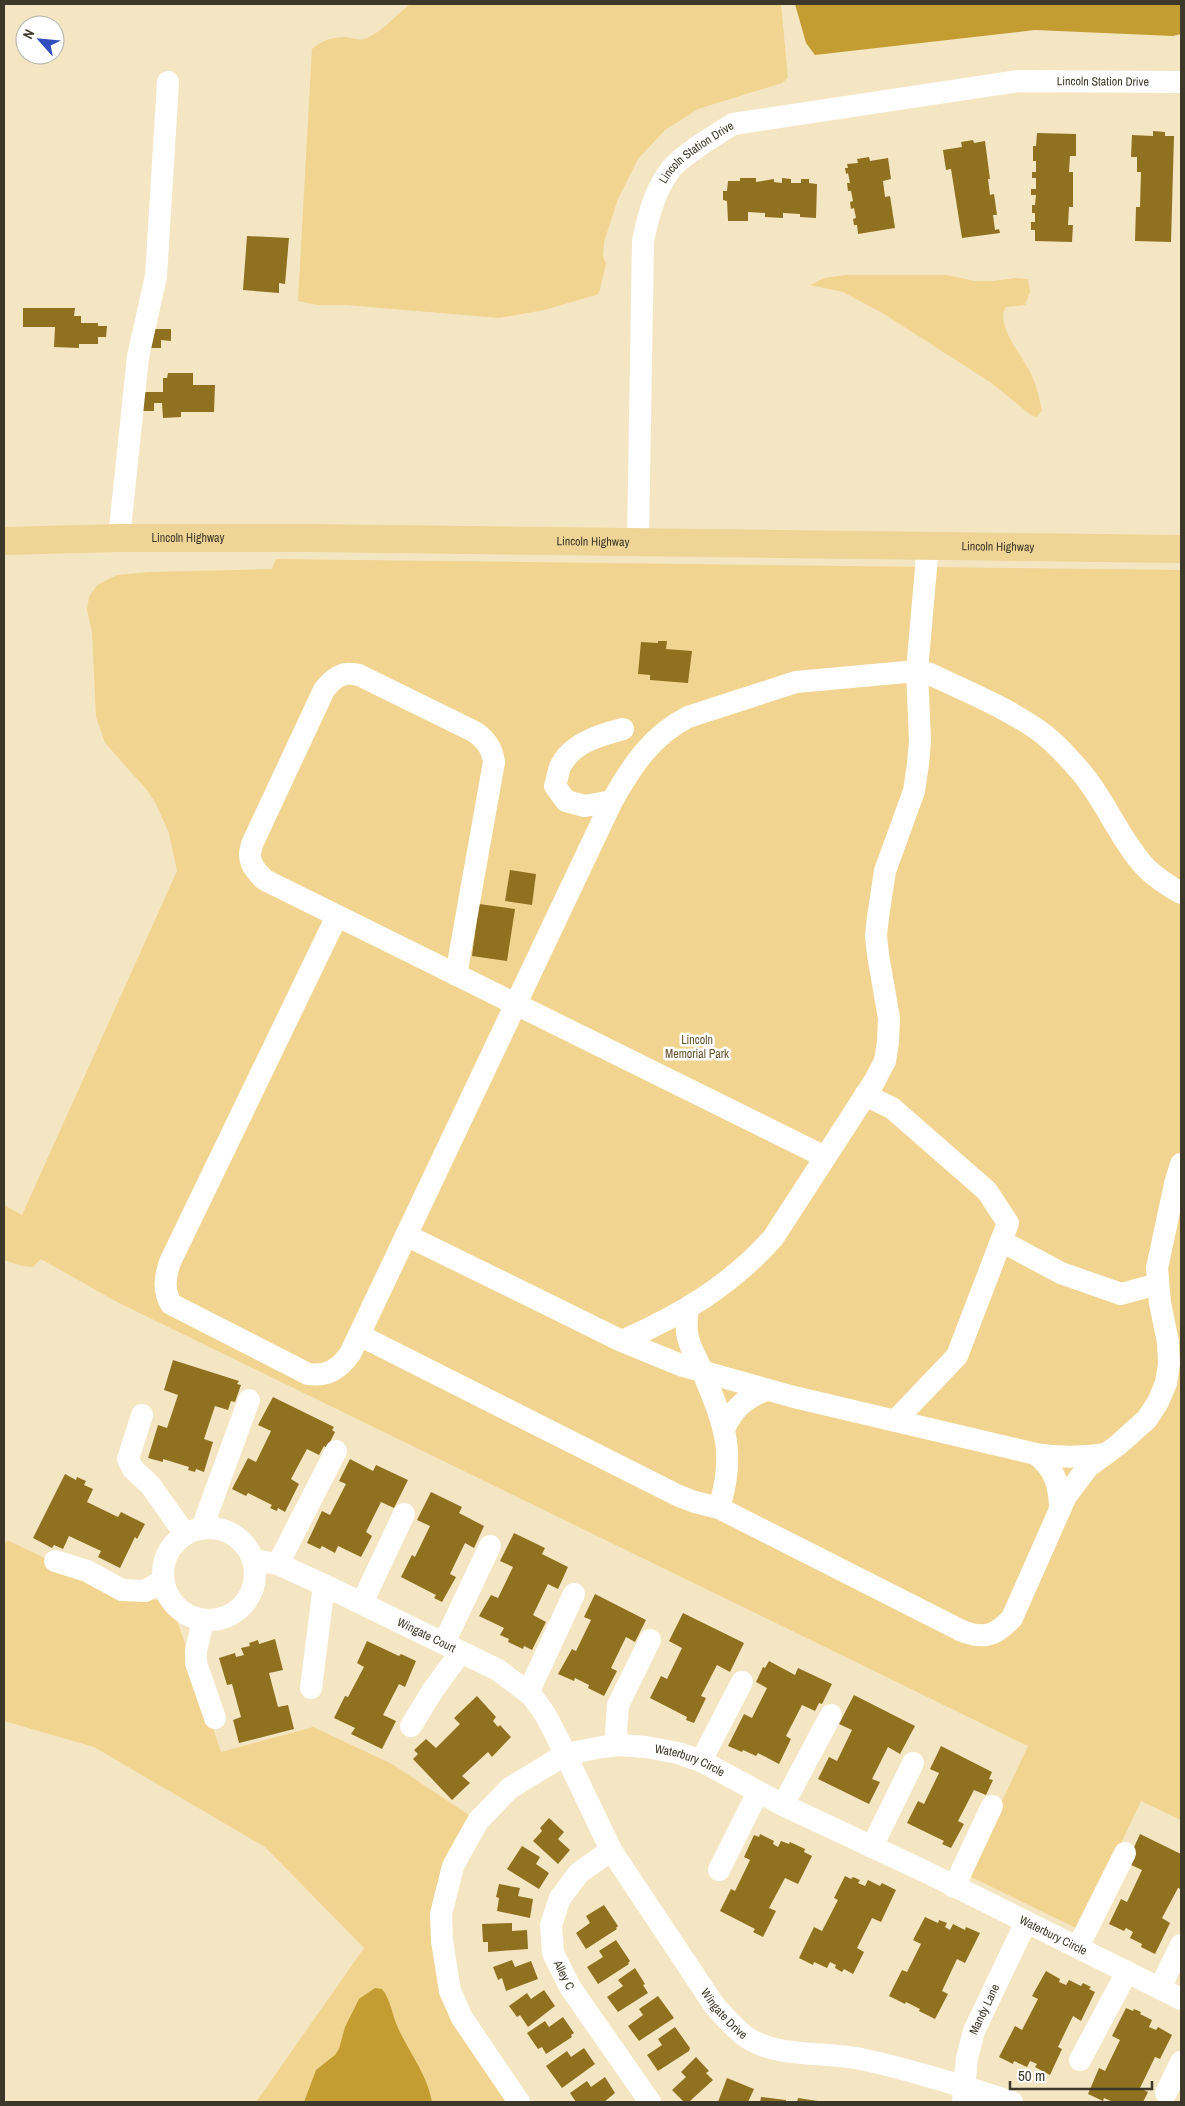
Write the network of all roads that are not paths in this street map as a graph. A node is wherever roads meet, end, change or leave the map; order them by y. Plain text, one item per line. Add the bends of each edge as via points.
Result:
1 (168, 82) dead end
2 (1181, 82) edge
3 (119, 538) junction
4 (4, 541) edge
5 (638, 541) junction
6 (928, 545) junction
7 (1181, 550) edge
8 (917, 671) junction
9 (623, 729) dead end
10 (612, 801) junction
11 (1181, 893) edge
12 (337, 916) junction
13 (456, 975) junction
14 (515, 1004) junction
15 (865, 1095) junction
16 (826, 1157) junction
17 (1181, 1164) edge
18 (406, 1235) junction
19 (1001, 1241) junction
20 (1158, 1284) junction
21 (688, 1309) junction
22 (359, 1334) junction
23 (622, 1341) junction
24 (703, 1372) junction
25 (766, 1390) junction
26 (249, 1400) dead end
27 (142, 1415) dead end
28 (895, 1421) junction
29 (724, 1428) junction
30 (336, 1451) dead end
31 (1036, 1454) junction
32 (1104, 1454) junction
33 (1060, 1507) junction
34 (719, 1508) junction
35 (404, 1514) dead end
36 (193, 1531) junction
37 (490, 1546) dead end
38 (253, 1560) junction
39 (55, 1561) dead end
40 (278, 1564) junction
41 (162, 1581) junction
42 (324, 1585) junction
43 (574, 1594) dead end
44 (362, 1603) junction
45 (203, 1621) junction
46 (650, 1640) dead end
47 (452, 1647) junction
48 (742, 1682) dead end
49 (311, 1688) dead end
50 (528, 1693) junction
51 (831, 1715) dead end
52 (215, 1718) dead end
53 (411, 1726) dead end
54 (619, 1745) junction
55 (566, 1754) junction
56 (701, 1762) junction
57 (913, 1763) dead end
58 (758, 1792) junction
59 (783, 1805) junction
60 (992, 1806) dead end
61 (872, 1847) junction
62 (610, 1850) junction
63 (1125, 1853) dead end
64 (719, 1870) dead end
65 (954, 1887) junction
66 (1026, 1922) junction
67 (1181, 1945) edge
68 (1078, 1948) junction
69 (1127, 1972) junction
70 (1160, 1988) junction
71 (1181, 1999) edge
72 (1080, 2060) dead end
73 (1181, 2062) edge
74 (1166, 2093) dead end
75 (963, 2094) edge
76 (519, 2102) edge
77 (650, 2102) edge
78 (1012, 2102) edge

1 - 3 street via 156,276 138,357
2 - 5 street, Lincoln Station Drive via 1019,81 733,124 701,144 671,169 653,202 643,241
3 - 4 main road, Lincoln Highway
3 - 5 main road, Lincoln Highway
5 - 6 main road, Lincoln Highway
6 - 7 main road, Lincoln Highway
6 - 8 street
8 - 10 street via 796,682 688,717 673,725 644,750
8 - 11 street via 930,674 1040,731 1082,773 1140,862
8 - 15 street via 920,741 914,791 885,871 876,935 889,1018 888,1042 885,1061
9 - 10 street via 598,736 574,749 560,766 555,786 566,801 585,806
10 - 14 street
12 - 13 street
12 - 13 street via 265,880 251,866 250,850 324,690 331,680 345,673 359,675 475,732 492,752 494,762
12 - 22 street via 170,1262 166,1296 180,1310 308,1374 326,1374 344,1363
13 - 14 street
14 - 16 street
14 - 18 street
15 - 16 street
15 - 19 street via 892,1108 987,1191 1008,1223
16 - 21 street via 774,1238 733,1278
17 - 20 street via 1160,1248
18 - 22 street
18 - 23 street
19 - 20 street via 1061,1273 1121,1294
19 - 28 street via 957,1356
20 - 32 street via 1168,1342 1166,1383 1147,1419
21 - 23 street
21 - 24 street via 688,1341
22 - 34 street via 679,1496
23 - 24 street
24 - 25 street
24 - 29 street
25 - 28 street
25 - 29 street via 736,1408
26 - 36 street
27 - 36 street via 128,1459 133,1469
28 - 31 street
29 - 34 street via 729,1458
30 - 40 street
31 - 32 street via 1059,1458
31 - 33 street via 1057,1480
32 - 33 street via 1084,1472
33 - 34 street via 1012,1618 1004,1627 984,1636 962,1631
35 - 44 street
36 - 38 street via 215,1528 228,1532 239,1539
36 - 41 street via 174,1543 166,1554
37 - 47 street
38 - 40 street, Wingate Court
38 - 45 street via 254,1587 240,1609 229,1617
39 - 41 street via 87,1572 122,1590 145,1591
40 - 42 street, Wingate Court
41 - 45 street via 171,1602 180,1611
42 - 44 street, Wingate Court
42 - 49 street
43 - 50 street
44 - 47 street, Wingate Court
45 - 52 street via 196,1664
46 - 54 street via 618,1705 616,1732
47 - 50 street, Wingate Court via 498,1670
47 - 53 street via 433,1690
48 - 56 street
50 - 55 street, Wingate Court via 545,1714
51 - 59 street
54 - 55 street, Waterbury Circle
54 - 56 street, Waterbury Circle via 678,1753
55 - 62 street, Wingate Drive
55 - 76 street, Waterbury Circle via 510,1788 478,1821 453,1866 441,1914 450,1991 462,2018
56 - 58 street, Waterbury Circle
57 - 61 street
58 - 59 street, Waterbury Circle
58 - 64 street
59 - 61 street, Waterbury Circle
60 - 65 street
61 - 65 street, Waterbury Circle
62 - 75 street, Wingate Drive via 714,2005 746,2037 779,2050 860,2059
62 - 77 street, Alley C via 579,1873 560,1898 551,1925 553,1954 570,1988
63 - 68 street
65 - 66 street, Waterbury Circle
66 - 68 street, Waterbury Circle
66 - 75 street, Mandy Lane via 974,2031 966,2058
67 - 70 street
68 - 69 street, Waterbury Circle
69 - 70 street, Waterbury Circle
69 - 72 street
70 - 71 street, Waterbury Circle
73 - 74 street
75 - 78 street, Wingate Drive

